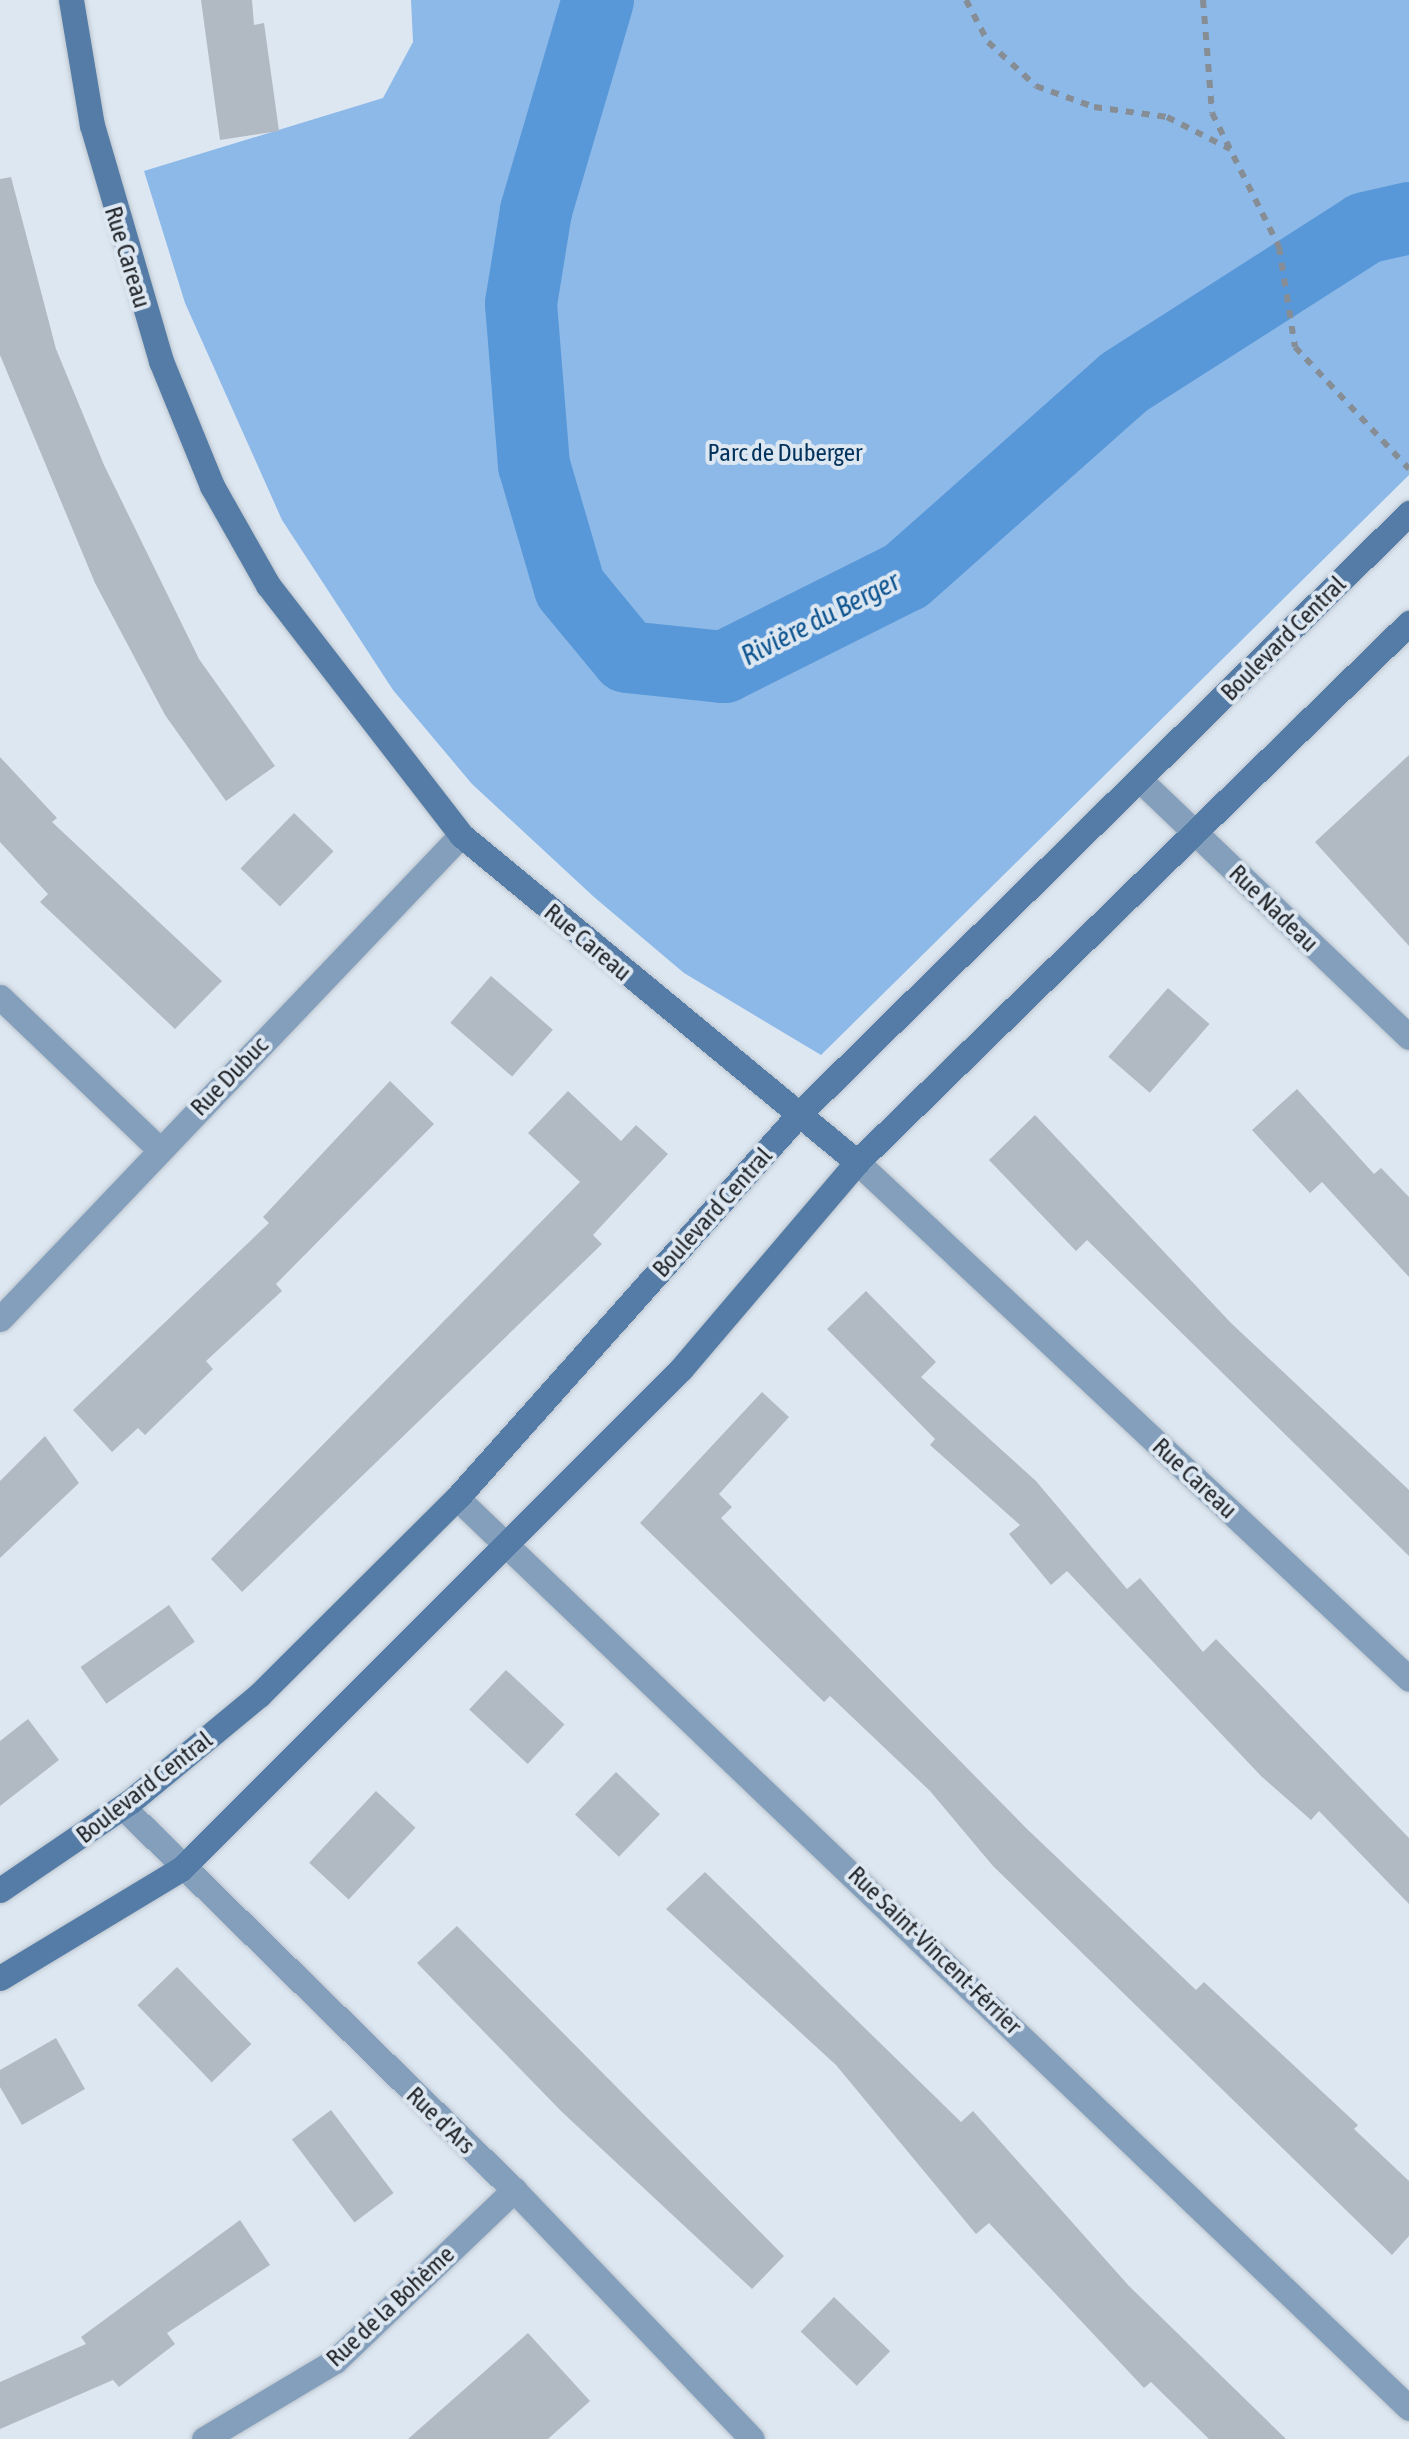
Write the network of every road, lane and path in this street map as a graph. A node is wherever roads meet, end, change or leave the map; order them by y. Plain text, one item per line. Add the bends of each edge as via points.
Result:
1 (71, 0) edge
2 (966, 0) edge
3 (1203, 0) edge
4 (1230, 149) junction
5 (1409, 469) edge
6 (1409, 513) edge
7 (1409, 623) edge
8 (1140, 780) junction
9 (1196, 834) junction
10 (460, 835) junction
11 (0, 997) edge
12 (1409, 1036) edge
13 (801, 1112) junction
14 (159, 1150) junction
15 (857, 1162) junction
16 (0, 1320) edge
17 (457, 1498) junction
18 (504, 1538) junction
19 (1409, 1679) edge
20 (124, 1807) junction
21 (181, 1869) junction
22 (0, 1890) edge
23 (0, 1978) edge
24 (514, 2190) junction
25 (1409, 2408) edge
26 (204, 2439) edge
27 (752, 2439) edge

1 - 10 street, Rue Careau via 120,233 212,486 268,585 348,699
2 - 4 path via 988,42 1036,86 1094,107 1167,117
3 - 4 path via 1212,113
4 - 5 path via 1279,247 1295,346
6 - 8 street, Boulevard Central
7 - 9 street
8 - 9 street, Rue Nadeau
8 - 13 street, Boulevard Central
9 - 12 street, Rue Nadeau
9 - 15 street
10 - 13 street, Rue Careau
10 - 14 street, Rue Dubuc
11 - 14 street
13 - 15 street, Rue Careau
13 - 17 street, Boulevard Central
14 - 16 street, Rue Dubuc
15 - 18 street via 681,1369
15 - 19 street, Rue Careau
17 - 18 street, Rue Saint-Vincent-Férrier
17 - 20 street, Boulevard Central via 259,1695
18 - 21 street via 374,1681
18 - 25 street, Rue Saint-Vincent-Férrier
20 - 21 street, Rue d'Ars
20 - 22 street, Boulevard Central
21 - 23 street
21 - 24 street, Rue d'Ars
24 - 26 street, Rue de la Bohème via 335,2360
24 - 27 street, Rue d'Ars

